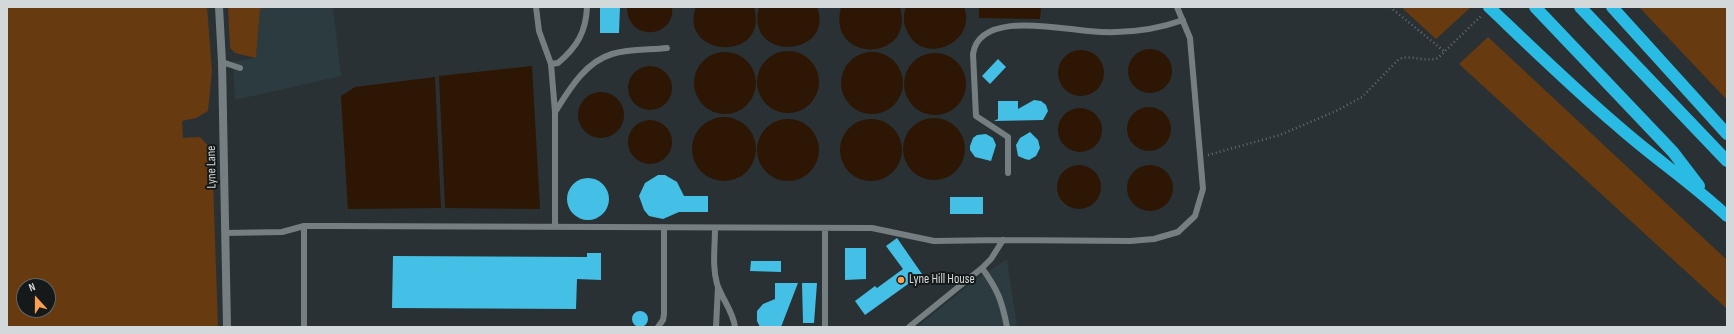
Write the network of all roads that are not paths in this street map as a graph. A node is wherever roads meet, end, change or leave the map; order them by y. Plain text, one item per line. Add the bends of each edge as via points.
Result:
1 (219, 7) edge
2 (536, 7) edge
3 (587, 7) edge
4 (1177, 7) edge
5 (1489, 7) edge
6 (1535, 7) edge
7 (1580, 7) edge
8 (1612, 7) edge
9 (1183, 20) junction
10 (667, 48) dead end
11 (222, 62) junction
12 (551, 64) junction
13 (240, 68) dead end
14 (555, 112) junction
15 (1727, 134) edge
16 (1727, 161) edge
17 (1008, 173) dead end
18 (1707, 196) junction
19 (1727, 216) edge
20 (304, 226) junction
21 (555, 227) junction
22 (664, 228) junction
23 (715, 228) junction
24 (825, 228) junction
25 (225, 233) junction
26 (1002, 240) junction
27 (982, 268) junction
28 (718, 285) junction
29 (227, 327) edge
30 (304, 327) edge
31 (658, 327) edge
32 (716, 327) edge
33 (735, 327) edge
34 (825, 327) edge
35 (909, 327) edge
36 (1007, 327) edge

1 - 11 street, Lyne Lane
2 - 12 lane via 539,31
3 - 12 lane via 584,30 580,38 558,63
4 - 9 lane
5 - 18 highway via 1618,126
6 - 18 highway via 1673,152
7 - 16 highway
8 - 15 highway
9 - 17 lane via 1162,28 1134,32 1003,26 990,30 983,36 974,48 973,54 976,116 1008,137
9 - 26 lane via 1190,38 1201,156 1203,189 1195,216 1178,232 1130,242
10 - 14 lane via 613,54 602,58 581,75
11 - 13 lane
11 - 25 street, Lyne Lane
12 - 14 lane
14 - 21 lane
18 - 19 highway
20 - 21 lane
20 - 25 lane via 282,232
20 - 30 lane
21 - 22 lane
22 - 23 lane
22 - 31 lane via 664,314
23 - 24 lane
23 - 28 lane via 714,267
24 - 26 lane via 872,228 934,241
24 - 34 lane
25 - 29 street, Lyne Lane
26 - 27 lane via 991,259
27 - 35 lane
27 - 36 lane via 1003,302
28 - 32 lane
28 - 33 lane via 734,318

